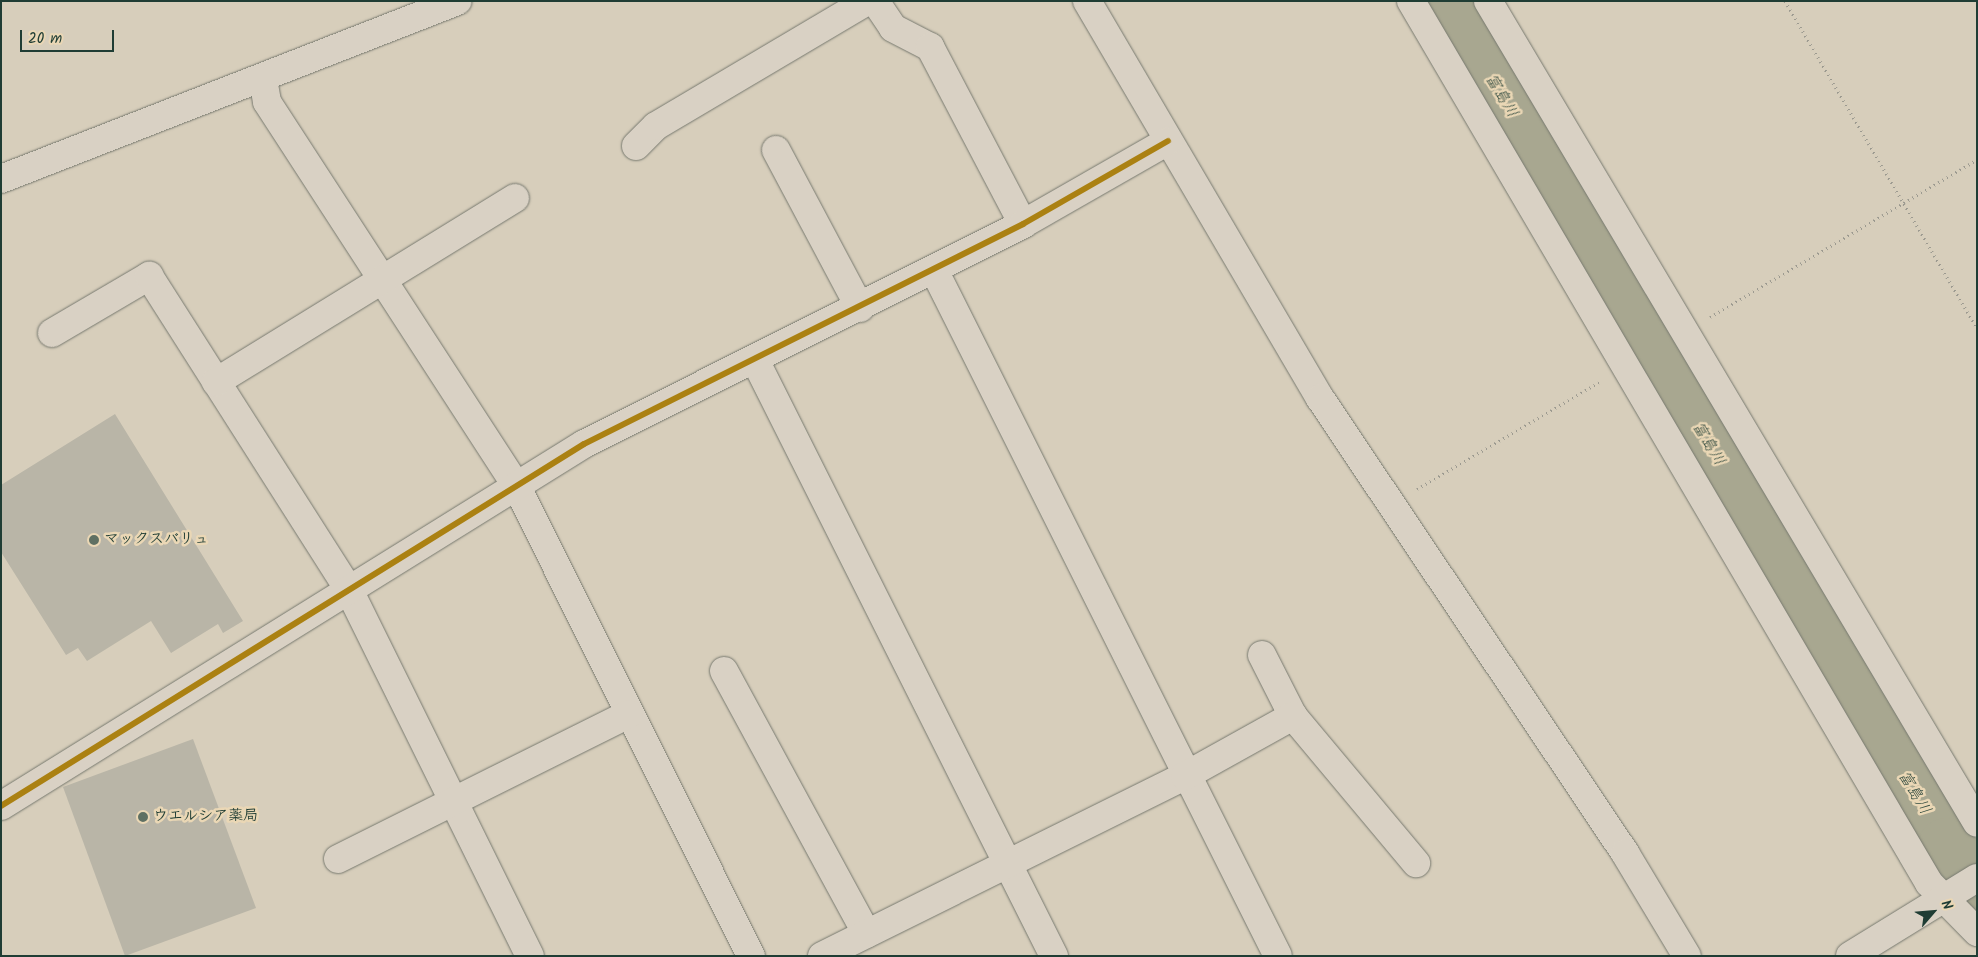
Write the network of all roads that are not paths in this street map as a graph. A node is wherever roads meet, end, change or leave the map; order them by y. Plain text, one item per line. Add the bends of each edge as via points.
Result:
1 (458, 1) edge
2 (867, 1) edge
3 (875, 1) edge
4 (1087, 1) edge
5 (1412, 1) edge
6 (1488, 1) edge
7 (263, 79) junction
8 (1168, 141) junction
9 (636, 146) dead end
10 (776, 150) dead end
11 (1, 179) edge
12 (516, 198) dead end
13 (1023, 224) junction
14 (934, 270) junction
15 (383, 279) junction
16 (860, 308) junction
17 (52, 333) dead end
18 (755, 360) junction
19 (216, 382) junction
20 (517, 487) junction
21 (349, 590) junction
22 (1262, 655) dead end
23 (724, 671) dead end
24 (630, 714) junction
25 (1293, 716) junction
26 (1185, 776) junction
27 (455, 804) junction
28 (1, 806) edge
29 (1977, 823) edge
30 (338, 859) dead end
31 (1416, 863) dead end
32 (1008, 864) junction
33 (1977, 878) edge
34 (1949, 895) junction
35 (1977, 932) edge
36 (867, 934) junction
37 (530, 956) edge
38 (751, 956) edge
39 (822, 956) edge
40 (1054, 956) edge
41 (1278, 956) edge
42 (1687, 956) edge
43 (1850, 956) edge

1 - 7 street
2 - 9 street via 656,126
3 - 13 street via 893,28 930,47
4 - 8 street
5 - 34 street via 1929,883
6 - 29 street
7 - 11 street
7 - 15 street via 267,102
8 - 13 street
8 - 42 street via 1320,398 1625,853
10 - 16 street
12 - 15 street
13 - 14 street
14 - 16 street
14 - 26 street
15 - 19 street
15 - 20 street
16 - 18 street
17 - 19 street via 149,276
18 - 20 street via 584,444
18 - 32 street
19 - 21 street
20 - 21 street
20 - 24 street
21 - 27 street
21 - 28 street
22 - 25 street
23 - 36 street
24 - 27 street
24 - 38 street
25 - 26 street
25 - 31 street
26 - 32 street
26 - 41 street
27 - 30 street
27 - 37 street
32 - 36 street
32 - 40 street
33 - 34 street
34 - 35 street
34 - 43 street
36 - 39 street

